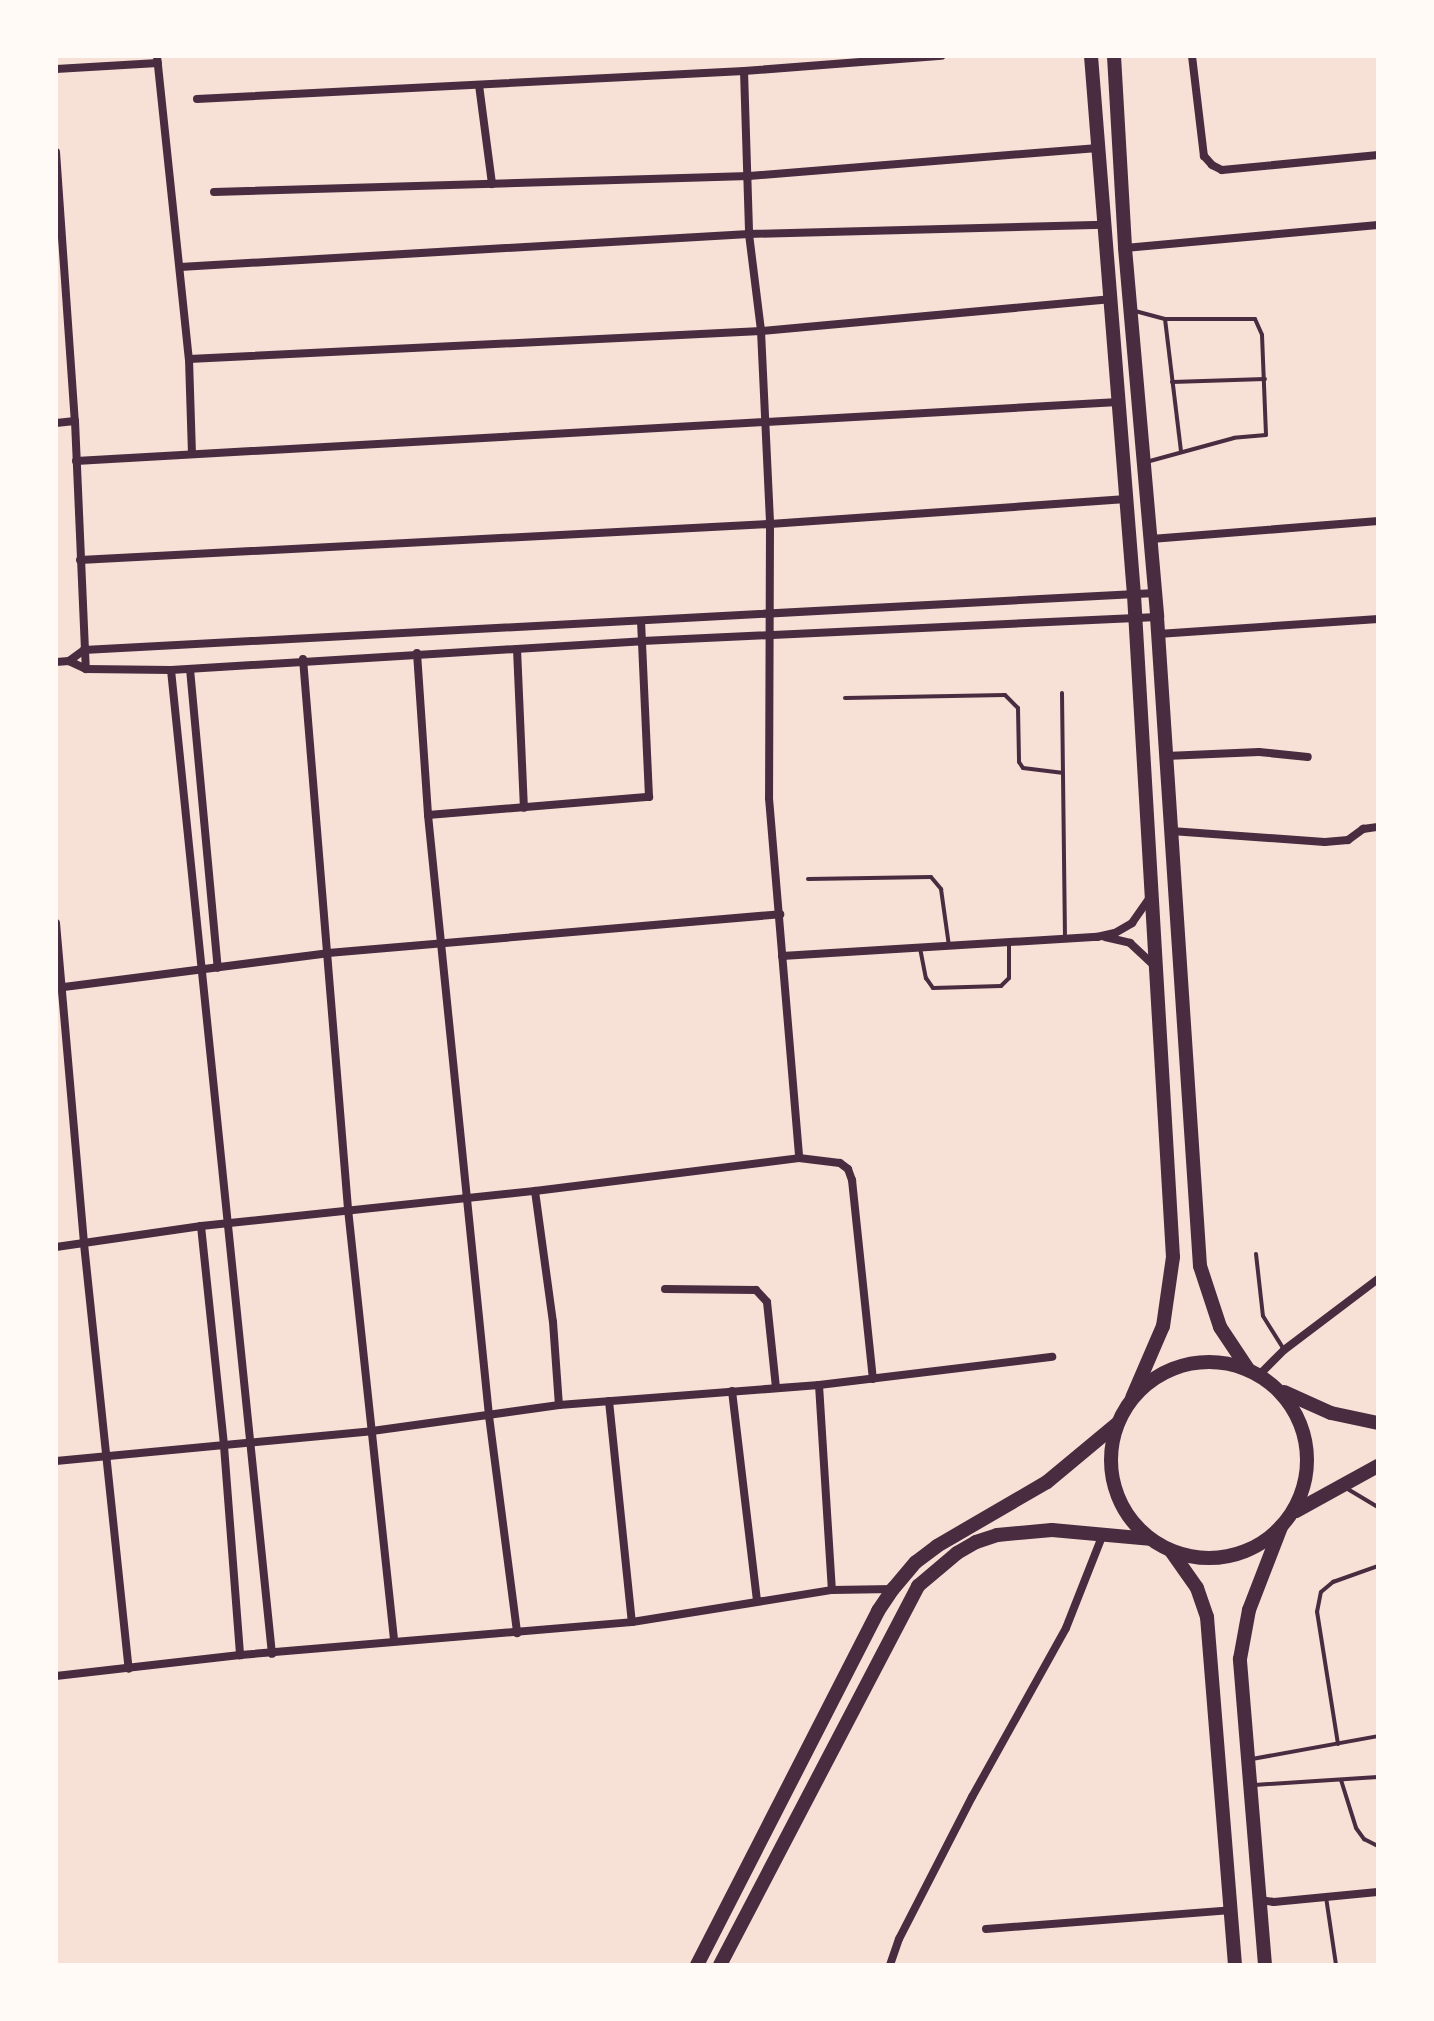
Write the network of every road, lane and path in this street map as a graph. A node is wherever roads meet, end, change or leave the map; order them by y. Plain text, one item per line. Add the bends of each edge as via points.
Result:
1 (941, 56) edge
2 (1091, 56) edge
3 (1114, 56) edge
4 (1192, 56) edge
5 (158, 60) edge
6 (56, 69) edge
7 (744, 71) junction
8 (479, 85) junction
9 (197, 99) dead end
10 (1098, 148) junction
11 (56, 152) edge
12 (1378, 155) edge
13 (749, 176) junction
14 (492, 184) junction
15 (214, 192) dead end
16 (1104, 225) junction
17 (1378, 225) edge
18 (749, 234) junction
19 (1125, 248) junction
20 (180, 267) junction
21 (1110, 299) junction
22 (1131, 310) junction
23 (1165, 319) junction
24 (761, 331) junction
25 (189, 359) junction
26 (1265, 379) junction
27 (1172, 382) junction
28 (1118, 402) junction
29 (764, 419) junction
30 (75, 421) junction
31 (56, 423) edge
32 (1181, 451) junction
33 (192, 454) junction
34 (76, 461) junction
35 (1144, 463) junction
36 (1126, 499) junction
37 (1378, 521) edge
38 (770, 524) junction
39 (1151, 539) junction
40 (80, 560) junction
41 (1155, 593) junction
42 (1134, 595) junction
43 (771, 615) junction
44 (1135, 617) junction
45 (1157, 617) junction
46 (1378, 619) edge
47 (641, 622) junction
48 (535, 627) junction
49 (1158, 634) junction
50 (770, 637) junction
51 (642, 641) junction
52 (535, 648) junction
53 (517, 649) junction
54 (84, 650) junction
55 (417, 653) junction
56 (303, 659) junction
57 (69, 661) junction
58 (56, 662) edge
59 (86, 669) junction
60 (190, 669) junction
61 (171, 670) junction
62 (1062, 693) dead end
63 (845, 698) dead end
64 (1166, 756) junction
65 (1308, 757) dead end
66 (1062, 773) junction
67 (524, 808) junction
68 (428, 815) junction
69 (1378, 827) edge
70 (1171, 831) junction
71 (808, 879) dead end
72 (1151, 892) junction
73 (780, 914) junction
74 (56, 923) edge
75 (1097, 937) junction
76 (1065, 939) junction
77 (1009, 942) junction
78 (442, 943) junction
79 (949, 946) junction
80 (920, 948) junction
81 (328, 953) junction
82 (782, 956) junction
83 (1156, 967) junction
84 (218, 968) junction
85 (200, 971) junction
86 (60, 987) edge
87 (799, 1158) junction
88 (535, 1191) junction
89 (469, 1197) junction
90 (348, 1209) junction
91 (227, 1225) junction
92 (201, 1226) junction
93 (84, 1244) junction
94 (56, 1247) edge
95 (1256, 1254) dead end
96 (1378, 1279) edge
97 (665, 1289) dead end
98 (1284, 1350) junction
99 (1052, 1357) dead end
100 (1254, 1372) junction
101 (873, 1379) junction
102 (819, 1385) junction
103 (1275, 1386) junction
104 (776, 1388) junction
105 (732, 1391) junction
106 (1132, 1398) junction
107 (609, 1401) junction
108 (559, 1405) junction
109 (489, 1416) junction
110 (1118, 1423) junction
111 (1378, 1423) edge
112 (372, 1431) junction
113 (252, 1441) junction
114 (224, 1446) junction
115 (107, 1457) junction
116 (56, 1461) edge
117 (1378, 1466) edge
118 (1340, 1485) junction
119 (1378, 1507) edge
120 (1292, 1513) junction
121 (1281, 1527) junction
122 (1103, 1534) junction
123 (1150, 1539) junction
124 (1171, 1551) junction
125 (1378, 1566) edge
126 (893, 1589) junction
127 (832, 1590) junction
128 (757, 1602) junction
129 (632, 1622) junction
130 (517, 1633) junction
131 (394, 1641) junction
132 (272, 1654) junction
133 (240, 1655) junction
134 (129, 1669) junction
135 (56, 1676) edge
136 (1378, 1736) edge
137 (1338, 1744) junction
138 (1246, 1759) junction
139 (1378, 1777) edge
140 (1341, 1780) junction
141 (1248, 1785) junction
142 (1378, 1846) edge
143 (1378, 1892) edge
144 (1326, 1897) junction
145 (1260, 1900) junction
146 (1231, 1910) junction
147 (986, 1929) dead end
148 (697, 1965) edge
149 (720, 1965) edge
150 (890, 1965) edge
151 (1235, 1965) edge
152 (1265, 1965) edge
153 (1336, 1965) edge

1 - 7 street
2 - 10 main road
3 - 19 main road
4 - 12 street via 1204,156 1212,165 1222,170
5 - 6 street
5 - 20 street
7 - 8 street
7 - 13 street
8 - 9 street
8 - 14 street
10 - 13 street
10 - 16 main road
11 - 30 street
13 - 14 street
13 - 18 street
14 - 15 street
16 - 18 street
16 - 21 main road
17 - 19 street
18 - 20 street
18 - 24 street
19 - 22 main road
20 - 25 street
21 - 24 street
21 - 28 main road
22 - 23 lane
22 - 35 main road
23 - 26 lane via 1255,319 1262,335
23 - 27 lane
24 - 25 street
24 - 29 street
25 - 33 street
26 - 27 lane
26 - 32 lane via 1266,435
27 - 32 lane
28 - 29 street
28 - 36 main road
29 - 33 street
29 - 38 street
30 - 31 street
30 - 34 street
32 - 35 lane
33 - 34 street
34 - 40 street
35 - 39 main road
36 - 38 street
36 - 42 main road
37 - 39 street
38 - 40 street
38 - 43 street
39 - 41 main road
40 - 54 street
41 - 42 street
41 - 45 main road
42 - 43 street
42 - 44 main road
43 - 47 street
43 - 50 street
44 - 45 street
44 - 50 street
44 - 72 main road
45 - 49 main road
46 - 49 street
47 - 48 street
47 - 51 street
48 - 52 street
48 - 54 street
49 - 64 main road
50 - 51 street
50 - 73 street via 769,798
51 - 52 street
51 - 67 street via 649,797
52 - 53 street
53 - 55 street
53 - 67 street
54 - 57 street
54 - 59 street
55 - 56 street
55 - 68 street
56 - 60 street
56 - 81 street
57 - 58 street
57 - 59 street
59 - 61 street
60 - 61 street
60 - 84 street
61 - 85 street
62 - 66 lane
63 - 66 lane via 1005,695 1018,708 1023,768
64 - 65 street via 1259,752
64 - 70 main road
66 - 76 lane
67 - 68 street
68 - 78 street
69 - 70 street via 1363,829 1348,840 1325,842
70 - 100 main road via 1200,1266 1220,1327
71 - 79 lane via 931,877 941,889
72 - 75 street via 1132,923
72 - 83 main road
73 - 78 street
73 - 82 street
74 - 86 street
75 - 76 street
75 - 83 street via 1130,943
76 - 77 street
77 - 79 street
77 - 80 lane via 1009,978 1001,986 933,988
78 - 81 street
78 - 89 street
79 - 80 street
80 - 82 street
81 - 84 street
81 - 90 street
82 - 87 street
83 - 106 main road via 1173,1257 1163,1326
84 - 85 street
85 - 86 street
85 - 91 street
86 - 93 street
87 - 88 street
87 - 101 street via 840,1163 848,1169
88 - 89 street
88 - 108 street
89 - 90 street
89 - 109 street
90 - 91 street
90 - 112 street
91 - 92 street
91 - 113 street
92 - 93 street
92 - 114 street
93 - 94 street
93 - 115 street
95 - 98 lane via 1263,1316
96 - 98 street
97 - 104 street via 756,1290 763,1296
98 - 100 street
99 - 101 street
100 - 103 main road
100 - 106 main road via 1217,1362 1186,1364 1156,1377
101 - 102 street
102 - 104 street
102 - 127 street
103 - 111 main road via 1331,1413
103 - 120 main road via 1294,1409 1306,1437 1306,1476
104 - 105 street
105 - 107 street
105 - 128 street
106 - 110 main road
107 - 108 street
107 - 129 street
108 - 109 street
109 - 112 street
109 - 130 street
110 - 123 main road via 1111,1454 1114,1486 1134,1524
110 - 126 main road via 1047,1482 937,1546
112 - 113 street
112 - 131 street
113 - 114 street
113 - 132 street
114 - 115 street
114 - 133 street
115 - 116 street
115 - 134 street
117 - 118 main road
118 - 119 lane
118 - 120 main road
120 - 121 main road
121 - 124 main road via 1262,1543 1217,1558
121 - 138 main road via 1243,1638 1240,1682
122 - 123 main road
122 - 149 main road via 1052,1530 987,1538 957,1553 918,1586
122 - 150 street via 1066,1628 972,1797
123 - 124 main road
124 - 146 main road via 1197,1588 1207,1617
125 - 137 lane via 1333,1582 1321,1592 1317,1612
126 - 127 street
126 - 148 main road
127 - 128 street
128 - 129 street
129 - 130 street
130 - 131 street
131 - 132 street
132 - 133 street
133 - 134 street
134 - 135 street
136 - 137 lane
137 - 138 lane
138 - 141 main road
139 - 140 lane
140 - 141 lane
140 - 142 lane via 1356,1828
141 - 145 main road
143 - 144 street
144 - 145 street
144 - 153 lane
145 - 152 main road
146 - 147 street
146 - 151 main road

